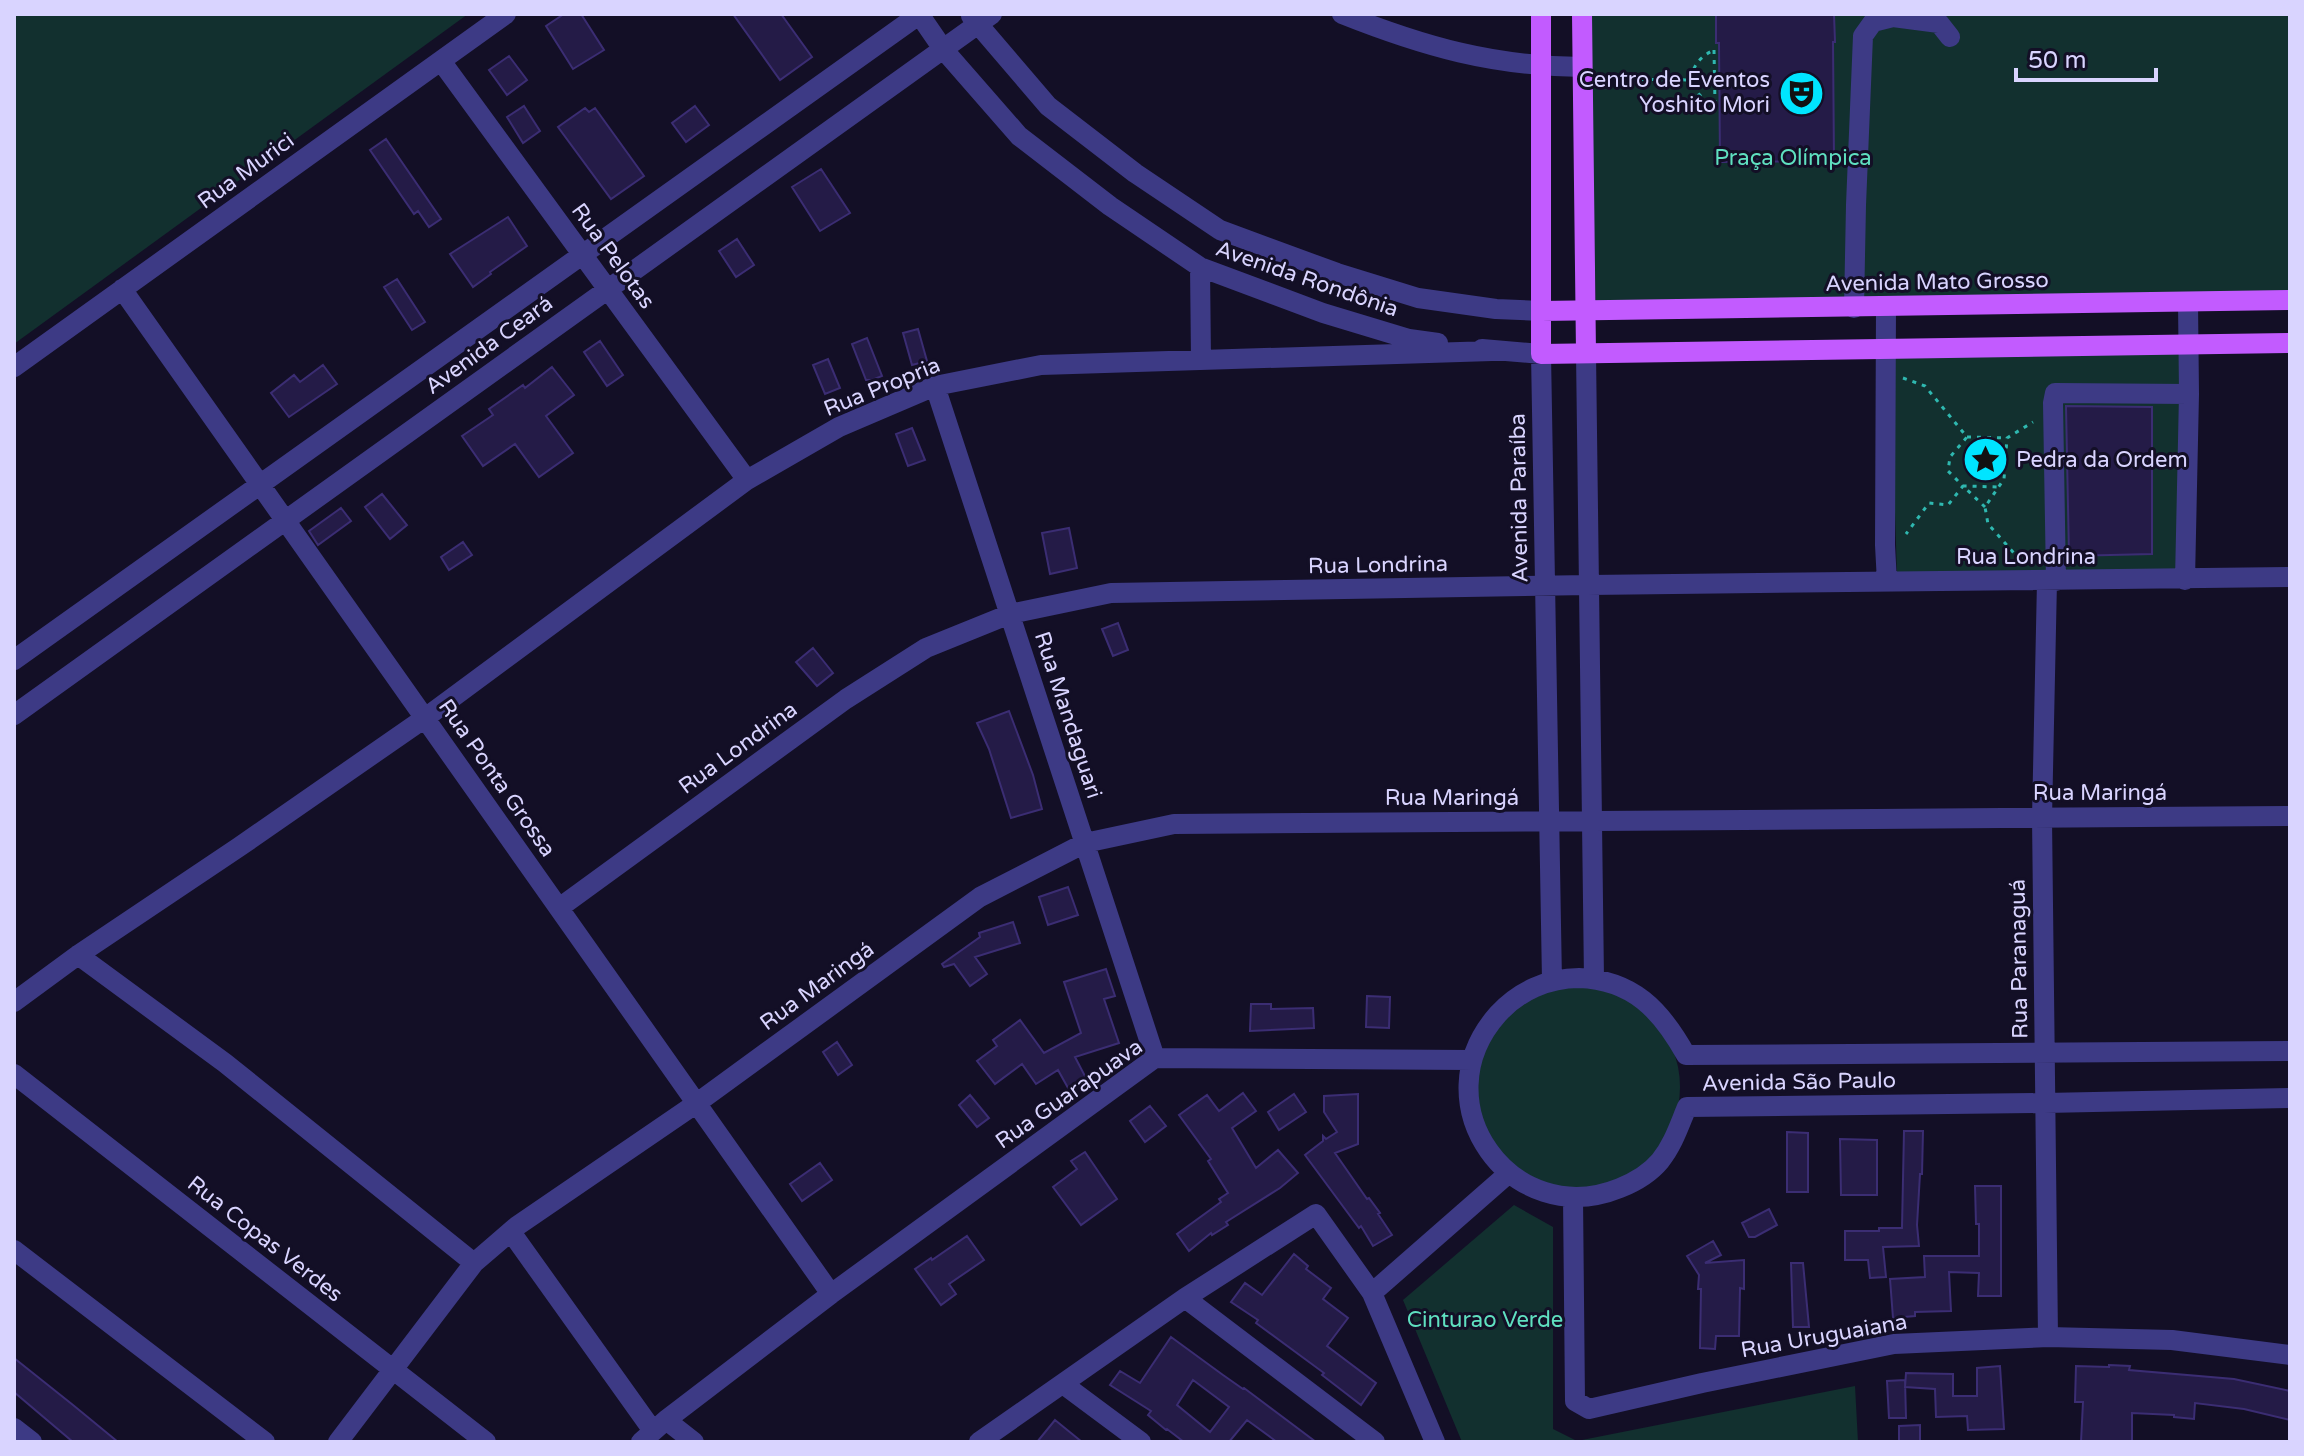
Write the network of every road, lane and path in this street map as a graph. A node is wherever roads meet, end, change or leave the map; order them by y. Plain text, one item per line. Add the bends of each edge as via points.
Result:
1 (506, 14) edge
2 (920, 14) edge
3 (1342, 14) edge
4 (1541, 14) edge
5 (1582, 14) edge
6 (979, 17) edge
7 (1950, 37) dead end
8 (943, 49) junction
9 (441, 61) junction
10 (1540, 67) junction
11 (1582, 73) junction
12 (1694, 80) junction
13 (582, 255) junction
14 (1200, 267) junction
15 (122, 289) junction
16 (608, 289) junction
17 (2290, 300) edge
18 (2188, 303) junction
19 (1886, 306) junction
20 (1854, 308) junction
21 (1541, 311) junction
22 (1585, 311) junction
23 (2290, 343) edge
24 (2188, 344) junction
25 (1885, 348) junction
26 (1492, 351) junction
27 (1586, 353) junction
28 (1541, 354) junction
29 (1201, 360) junction
30 (14, 367) edge
31 (1885, 372) junction
32 (935, 386) junction
33 (2189, 394) junction
34 (2053, 403) junction
35 (1967, 437) junction
36 (2007, 438) junction
37 (747, 480) junction
38 (260, 484) junction
39 (1963, 486) junction
40 (2000, 487) junction
41 (1985, 507) junction
42 (286, 520) junction
43 (1885, 545) junction
44 (2290, 577) edge
45 (2185, 580) junction
46 (2047, 581) junction
47 (1887, 582) junction
48 (1589, 585) junction
49 (1544, 586) junction
50 (1010, 614) junction
51 (14, 660) edge
52 (14, 715) edge
53 (425, 718) junction
54 (2290, 816) edge
55 (2042, 818) junction
56 (1592, 821) junction
57 (1551, 822) junction
58 (1085, 843) junction
59 (559, 908) junction
60 (78, 955) junction
61 (1594, 979) junction
62 (1552, 981) junction
63 (14, 1002) edge
64 (2290, 1051) edge
65 (2044, 1053) junction
66 (1155, 1058) junction
67 (1471, 1060) junction
68 (14, 1074) edge
69 (2290, 1098) edge
70 (697, 1103) junction
71 (2045, 1103) junction
72 (1509, 1173) junction
73 (1573, 1197) junction
74 (511, 1232) junction
75 (14, 1250) edge
76 (474, 1263) junction
77 (1372, 1293) junction
78 (831, 1294) junction
79 (1185, 1298) junction
80 (2048, 1337) junction
81 (2290, 1355) edge
82 (394, 1370) junction
83 (1063, 1384) junction
84 (14, 1428) edge
85 (653, 1431) edge
86 (32, 1442) edge
87 (265, 1442) edge
88 (338, 1442) edge
89 (486, 1442) edge
90 (694, 1442) edge
91 (979, 1442) edge
92 (1141, 1442) edge
93 (1375, 1442) edge
94 (1435, 1442) edge

1 - 9 street, Rua Murici
2 - 8 street, Avenida Rondônia
2 - 13 street, Avenida Ceará
3 - 10 street via 1471,57
4 - 10 main road, Avenida Paraíba
5 - 11 main road
6 - 8 street, Avenida Ceará
6 - 21 street, Avenida Rondônia via 1048,106 1220,230 1418,298
7 - 20 street via 1939,23 1893,17 1873,22 1863,36
8 - 14 street, Avenida Rondônia via 1019,136
8 - 16 street, Avenida Ceará
9 - 13 street, Rua Pelotas
9 - 15 street, Rua Murici
10 - 11 street
10 - 21 main road, Avenida Paraíba
11 - 12 path
11 - 22 main road
12 - 12 path via 1697,61 1714,50 1715,104 1701,97
13 - 16 street, Rua Pelotas
13 - 38 street, Avenida Ceará
14 - 26 street, Avenida Rondônia via 1409,339
14 - 29 street
15 - 30 street, Rua Murici
15 - 38 street, Rua Ponta Grossa
16 - 37 street, Rua Pelotas
16 - 42 street, Avenida Ceará
17 - 18 main road, Avenida Mato Grosso
18 - 19 main road, Avenida Mato Grosso
18 - 24 street
19 - 20 main road, Avenida Mato Grosso
19 - 25 street
20 - 22 main road, Avenida Mato Grosso
21 - 22 main road, Avenida Rondônia
21 - 28 main road, Avenida Paraíba
22 - 27 main road
23 - 24 main road
24 - 25 main road
24 - 33 street
25 - 27 main road
25 - 31 street
26 - 28 street, Avenida Rondônia
26 - 29 street, Rua Propria
27 - 28 main road, Avenida Rondônia
27 - 48 street
28 - 49 street, Avenida Paraíba
29 - 32 street, Rua Propria via 1041,365
31 - 35 path via 1925,386
31 - 43 street
32 - 37 street, Rua Propria via 839,427
32 - 50 street, Rua Mandaguari
33 - 34 street via 2055,393
33 - 45 street
34 - 36 path
34 - 46 street, Rua Paranaguá
35 - 36 path
35 - 39 path via 1950,457 1948,471
36 - 40 path
37 - 53 street, Rua Propria
38 - 42 street, Rua Ponta Grossa
38 - 51 street, Avenida Ceará
39 - 40 path
39 - 41 path
39 - 43 path via 1948,505 1929,503 1907,533
40 - 41 path
41 - 46 path via 1988,524
42 - 52 street, Avenida Ceará
42 - 53 street, Rua Ponta Grossa
43 - 47 street
44 - 45 street, Rua Londrina
45 - 46 street, Rua Londrina
46 - 47 street, Rua Londrina
46 - 55 street, Rua Paranaguá
47 - 48 street, Rua Londrina
48 - 49 street, Rua Londrina
48 - 56 street
49 - 50 street, Rua Londrina via 1111,593
49 - 57 street, Avenida Paraíba
50 - 58 street, Rua Mandaguari
50 - 59 street, Rua Londrina via 926,648 846,699
53 - 59 street, Rua Ponta Grossa
53 - 60 street, Rua Propria
54 - 55 street, Rua Maringá
55 - 56 street, Rua Maringá
55 - 65 street, Rua Paranaguá
56 - 57 street, Rua Maringá
56 - 61 street
57 - 58 street, Rua Maringá via 1174,824
57 - 62 street, Avenida Paraíba
58 - 66 street, Rua Mandaguari
58 - 70 street, Rua Maringá via 980,897
59 - 70 street, Rua Ponta Grossa
60 - 63 street, Rua Propria
60 - 76 street via 225,1063
61 - 62 street, Avenida São Paulo
61 - 65 street, Avenida São Paulo via 1624,988 1651,1005 1686,1055
62 - 67 street, Avenida São Paulo via 1510,1001 1485,1029
64 - 65 street, Avenida São Paulo
65 - 71 street, Rua Paranaguá
66 - 67 street, Rua Guarapuava
66 - 78 street, Rua Guarapuava
67 - 72 street, Avenida São Paulo via 1473,1121 1491,1155
68 - 82 street, Rua Copas Verdes
69 - 71 street, Avenida São Paulo
70 - 74 street, Rua Maringá
70 - 78 street, Rua Ponta Grossa
71 - 73 street, Avenida São Paulo via 1687,1107 1670,1146 1645,1175 1611,1192
71 - 80 street, Rua Paranaguá
72 - 73 street, Avenida São Paulo via 1536,1188
72 - 77 street
73 - 80 street, Rua Uruguaiana via 1575,1401 1589,1409 1894,1344
74 - 76 street, Rua Maringá
74 - 85 street
75 - 87 street
76 - 82 street, Rua Maringá
77 - 79 street via 1316,1214
77 - 94 street
78 - 85 street, Rua Guarapuava
79 - 83 street
79 - 93 street
80 - 81 street, Rua Uruguaiana via 2172,1340
82 - 88 street, Rua Maringá
82 - 89 street, Rua Copas Verdes
83 - 91 street
83 - 92 street
84 - 86 street
85 - 90 street

